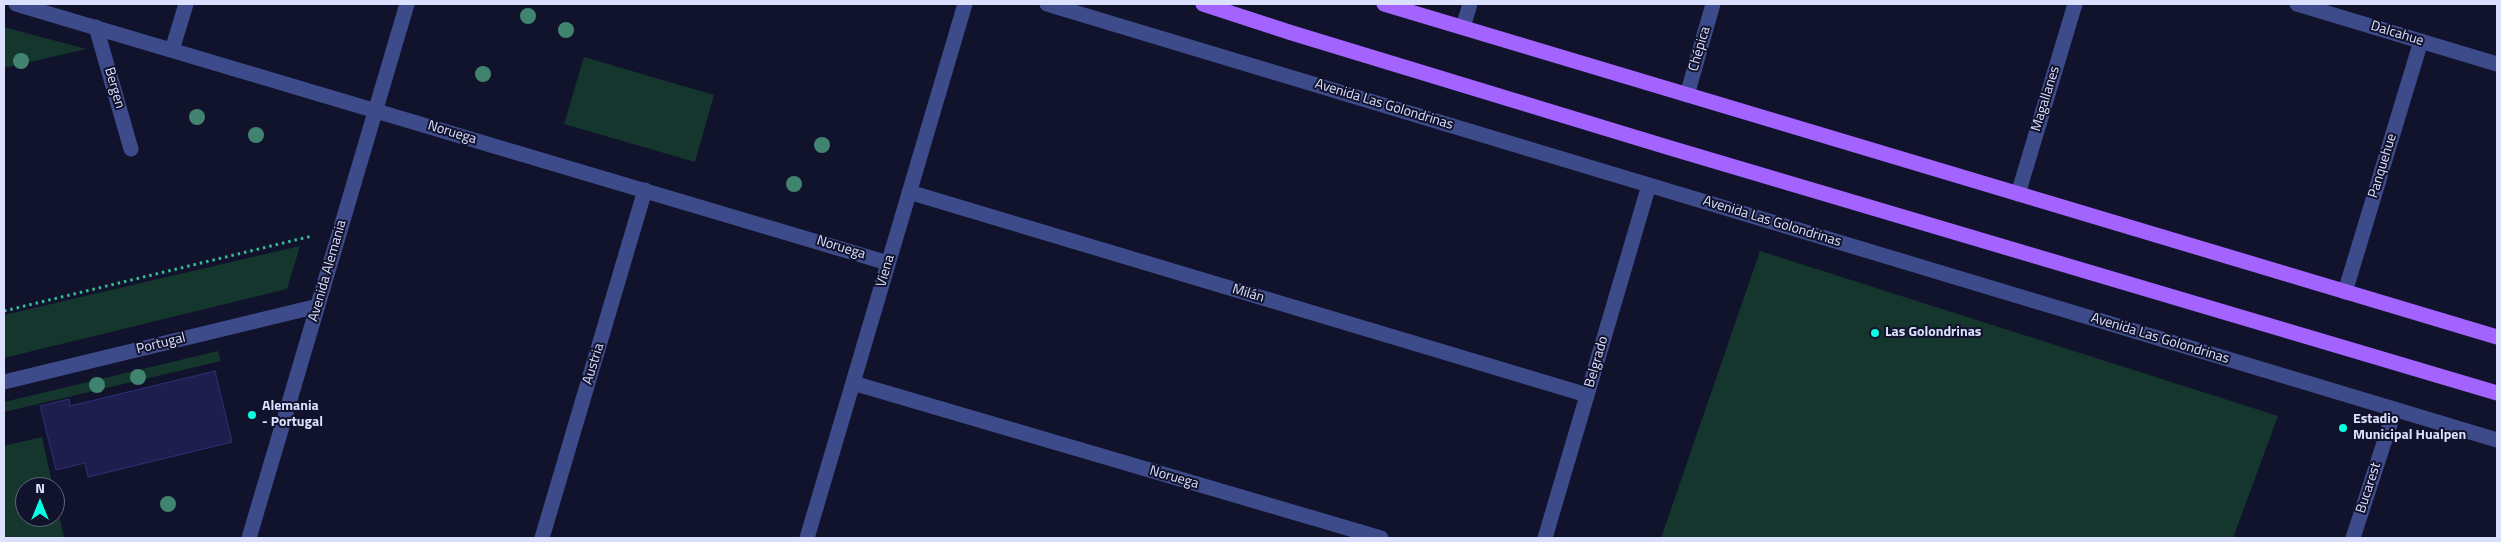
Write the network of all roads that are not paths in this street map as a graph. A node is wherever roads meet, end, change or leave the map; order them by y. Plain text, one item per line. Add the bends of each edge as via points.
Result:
1 (16, 4) edge
2 (186, 4) edge
3 (407, 4) edge
4 (965, 4) edge
5 (1047, 4) edge
6 (1203, 4) edge
7 (1384, 4) edge
8 (1470, 4) edge
9 (1713, 4) edge
10 (2075, 4) edge
11 (2297, 4) edge
12 (2329, 8) edge
13 (96, 27) junction
14 (1463, 27) junction
15 (2421, 41) junction
16 (172, 50) junction
17 (2497, 64) edge
18 (1686, 95) junction
19 (376, 110) junction
20 (131, 148) dead end
21 (1649, 185) junction
22 (646, 190) junction
23 (909, 192) junction
24 (2018, 194) junction
25 (888, 263) junction
26 (2345, 292) junction
27 (318, 306) junction
28 (2497, 337) edge
29 (4, 382) edge
30 (853, 383) junction
31 (2497, 393) edge
32 (1587, 396) junction
33 (2395, 409) junction
34 (2497, 440) edge
35 (249, 538) edge
36 (542, 538) edge
37 (807, 538) edge
38 (1381, 538) edge
39 (1545, 538) edge
40 (2353, 538) edge

1 - 13 street, Noruega
2 - 16 street
3 - 19 street, Avenida Alemania
4 - 23 street, Viena
5 - 21 street, Avenida Las Golondrinas
6 - 31 main road via 1658,144
7 - 14 main road
8 - 14 street
9 - 18 street, Chépica
10 - 24 street, Magallanes
11 - 12 street, Dalcahue
12 - 15 street, Dalcahue
13 - 16 street, Noruega
13 - 20 street, Bergen
14 - 18 main road
15 - 17 street, Dalcahue
15 - 26 street, Panquehue
16 - 19 street, Noruega
18 - 24 main road
19 - 22 street, Noruega
19 - 27 street, Avenida Alemania
21 - 32 street, Belgrado
21 - 33 street, Avenida Las Golondrinas
22 - 25 street, Noruega
22 - 36 street, Austria
23 - 25 street, Viena
23 - 32 street, Milán
24 - 26 main road
25 - 30 street, Viena
26 - 28 main road
27 - 29 street, Portugal
27 - 35 street, Avenida Alemania
30 - 37 street, Viena
30 - 38 street, Noruega
32 - 39 street, Belgrado
33 - 34 street, Avenida Las Golondrinas
33 - 40 street, Bucarest

